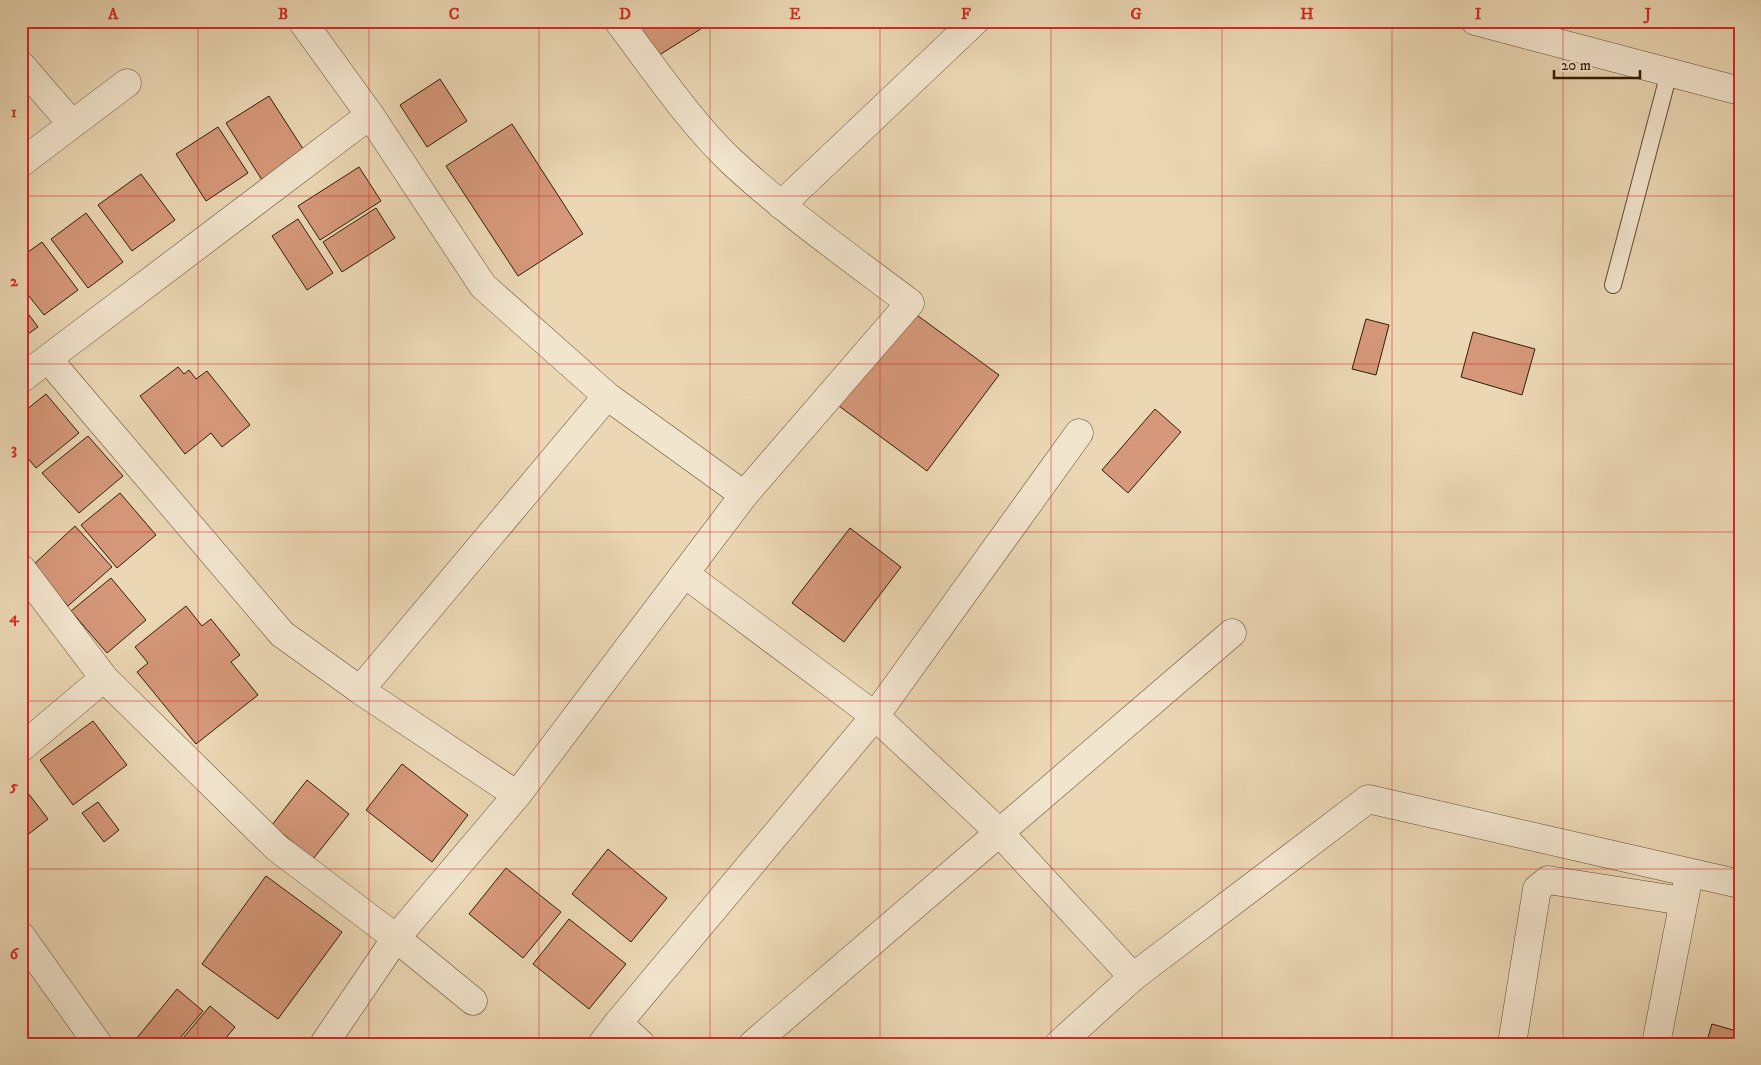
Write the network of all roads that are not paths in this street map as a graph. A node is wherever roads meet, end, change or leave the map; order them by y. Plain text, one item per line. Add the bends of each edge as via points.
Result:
1 (302, 21) edge
2 (618, 21) edge
3 (975, 21) edge
4 (1475, 21) edge
5 (21, 65) edge
6 (1669, 73) junction
7 (127, 83) dead end
8 (1740, 92) edge
9 (370, 115) junction
10 (72, 124) junction
11 (21, 163) edge
12 (781, 205) junction
13 (1613, 285) dead end
14 (48, 359) junction
15 (21, 379) edge
16 (608, 396) junction
17 (1079, 433) dead end
18 (744, 495) junction
19 (21, 568) edge
20 (685, 574) junction
21 (1232, 633) dead end
22 (104, 678) junction
23 (360, 690) junction
24 (875, 716) junction
25 (21, 748) edge
26 (517, 795) junction
27 (999, 832) junction
28 (1689, 873) junction
29 (1740, 884) edge
30 (1683, 902) junction
31 (21, 936) edge
32 (396, 938) junction
33 (1133, 976) junction
34 (473, 1001) dead end
35 (610, 1033) edge
36 (98, 1044) edge
37 (324, 1044) edge
38 (642, 1044) edge
39 (753, 1044) edge
40 (1058, 1044) edge
41 (1512, 1044) edge
42 (1656, 1044) edge

1 - 9 street
2 - 12 street via 680,103 717,145
3 - 12 street
4 - 6 street
5 - 10 street
6 - 8 street
6 - 13 lane
7 - 10 street
9 - 14 street
9 - 16 street via 483,286
10 - 11 street
12 - 18 street via 910,304
14 - 15 street
14 - 23 street via 282,634
16 - 18 street
16 - 23 street
17 - 24 street
18 - 20 street
19 - 22 street
20 - 24 street
20 - 26 street
21 - 27 street
22 - 25 street
22 - 32 street via 277,848
23 - 26 street
24 - 27 street
24 - 35 street
26 - 32 street
27 - 33 street
27 - 39 street
28 - 29 street
28 - 30 street
28 - 33 street via 1368,799
30 - 41 street via 1548,880 1537,889
30 - 42 street
31 - 36 street
32 - 34 street
32 - 37 street
33 - 40 street
35 - 38 street

